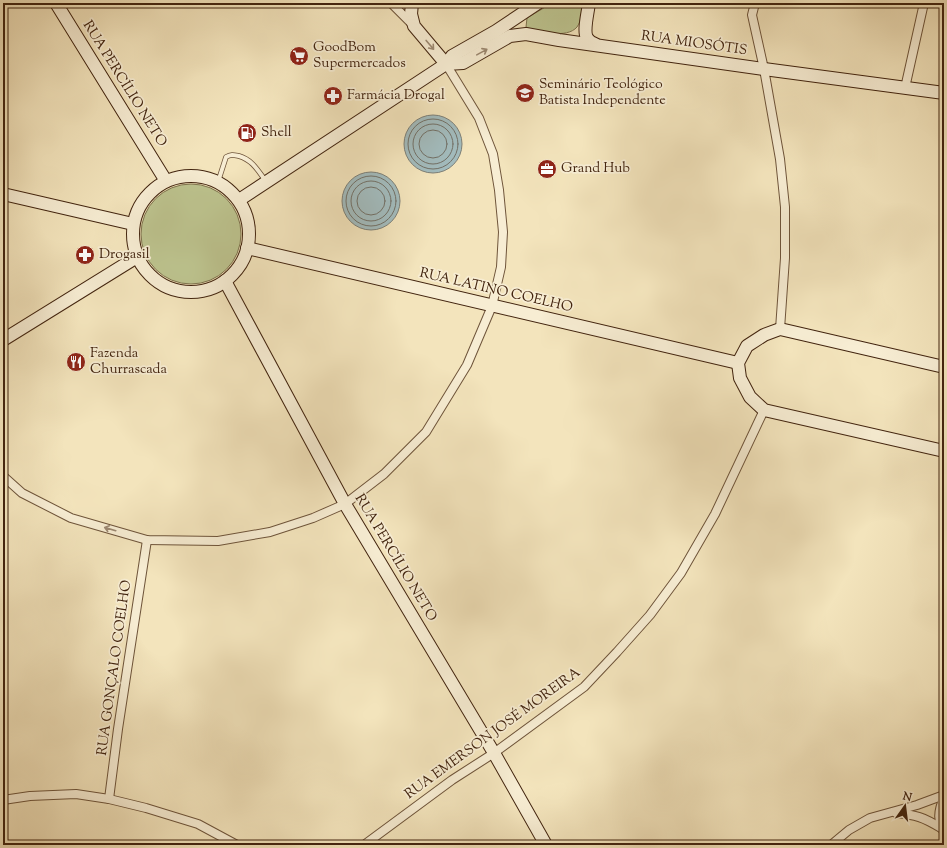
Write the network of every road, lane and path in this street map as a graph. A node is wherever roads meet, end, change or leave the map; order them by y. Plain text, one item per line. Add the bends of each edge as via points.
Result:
1 (56, 3) edge
2 (391, 3) edge
3 (412, 3) edge
4 (538, 3) edge
5 (755, 3) edge
6 (924, 3) edge
7 (588, 4) edge
8 (525, 11) junction
9 (586, 25) junction
10 (414, 26) junction
11 (526, 34) junction
12 (559, 40) junction
13 (595, 44) junction
14 (446, 64) junction
15 (764, 69) junction
16 (905, 88) junction
17 (944, 93) edge
18 (166, 181) junction
19 (218, 182) junction
20 (266, 182) junction
21 (3, 194) edge
22 (239, 200) junction
23 (133, 224) junction
24 (247, 248) junction
25 (137, 257) junction
26 (225, 281) junction
27 (492, 306) junction
28 (780, 329) junction
29 (3, 340) edge
30 (738, 363) junction
31 (944, 367) edge
32 (764, 410) junction
33 (944, 451) edge
34 (3, 476) edge
35 (345, 504) junction
36 (147, 540) junction
37 (494, 753) junction
38 (944, 795) edge
39 (944, 798) edge
40 (109, 799) junction
41 (3, 800) edge
42 (891, 812) junction
43 (943, 830) edge
44 (236, 845) edge
45 (364, 845) edge
46 (546, 845) edge
47 (831, 845) edge

1 - 18 street, RUA PERCÍLIO NETO
2 - 10 street
3 - 10 street
4 - 8 street
5 - 15 street via 752,15
6 - 16 street
7 - 9 street
8 - 11 street via 522,25
8 - 14 street via 452,56
9 - 12 street
9 - 13 street via 588,39
10 -> 14 street
11 - 12 street, RUA MIOSÓTIS
14 -> 11 street, RUA MIOSÓTIS via 463,63 510,36
12 - 13 street, RUA MIOSÓTIS
13 - 15 street, RUA MIOSÓTIS
14 - 20 street
14 - 27 street via 479,118 493,154 503,232 501,267
15 - 16 street, RUA MIOSÓTIS
15 - 28 street via 780,159 785,207 785,258
16 - 17 street, RUA MIOSÓTIS
18 - 19 street via 192,176 206,177
18 - 23 street via 156,186 144,198
19 - 20 lane via 226,157 233,155 248,159
19 - 22 street
20 - 22 street
21 - 23 street
22 - 24 street via 248,223
23 - 25 street via 133,246
24 - 26 street via 239,267
24 - 27 street, RUA LATINO COELHO
25 - 26 street via 144,270 155,280 168,288 182,292 197,292
25 - 29 street
26 - 35 street, RUA PERCÍLIO NETO
27 - 30 street, RUA LATINO COELHO
27 - 35 street via 467,365 426,432 384,474
28 - 30 street via 747,346
28 - 31 street
30 - 32 street via 740,378 750,397
32 - 33 street via 927,450
32 - 37 street, RUA EMERSON JOSÉ MOREIRA via 715,514 681,573 650,615 584,687
36 -> 34 street via 71,518 22,493
35 - 36 street via 270,532 218,541
35 - 37 street, RUA PERCÍLIO NETO
36 - 40 street, RUA GONÇALO COELHO
37 - 45 street, RUA EMERSON JOSÉ MOREIRA via 452,780
37 - 46 street, RUA PERCÍLIO NETO
38 - 42 street
39 - 43 street via 939,808
40 - 41 street via 76,794
40 - 44 street via 198,824
42 - 43 street via 926,818
42 - 47 street via 870,818 849,830

